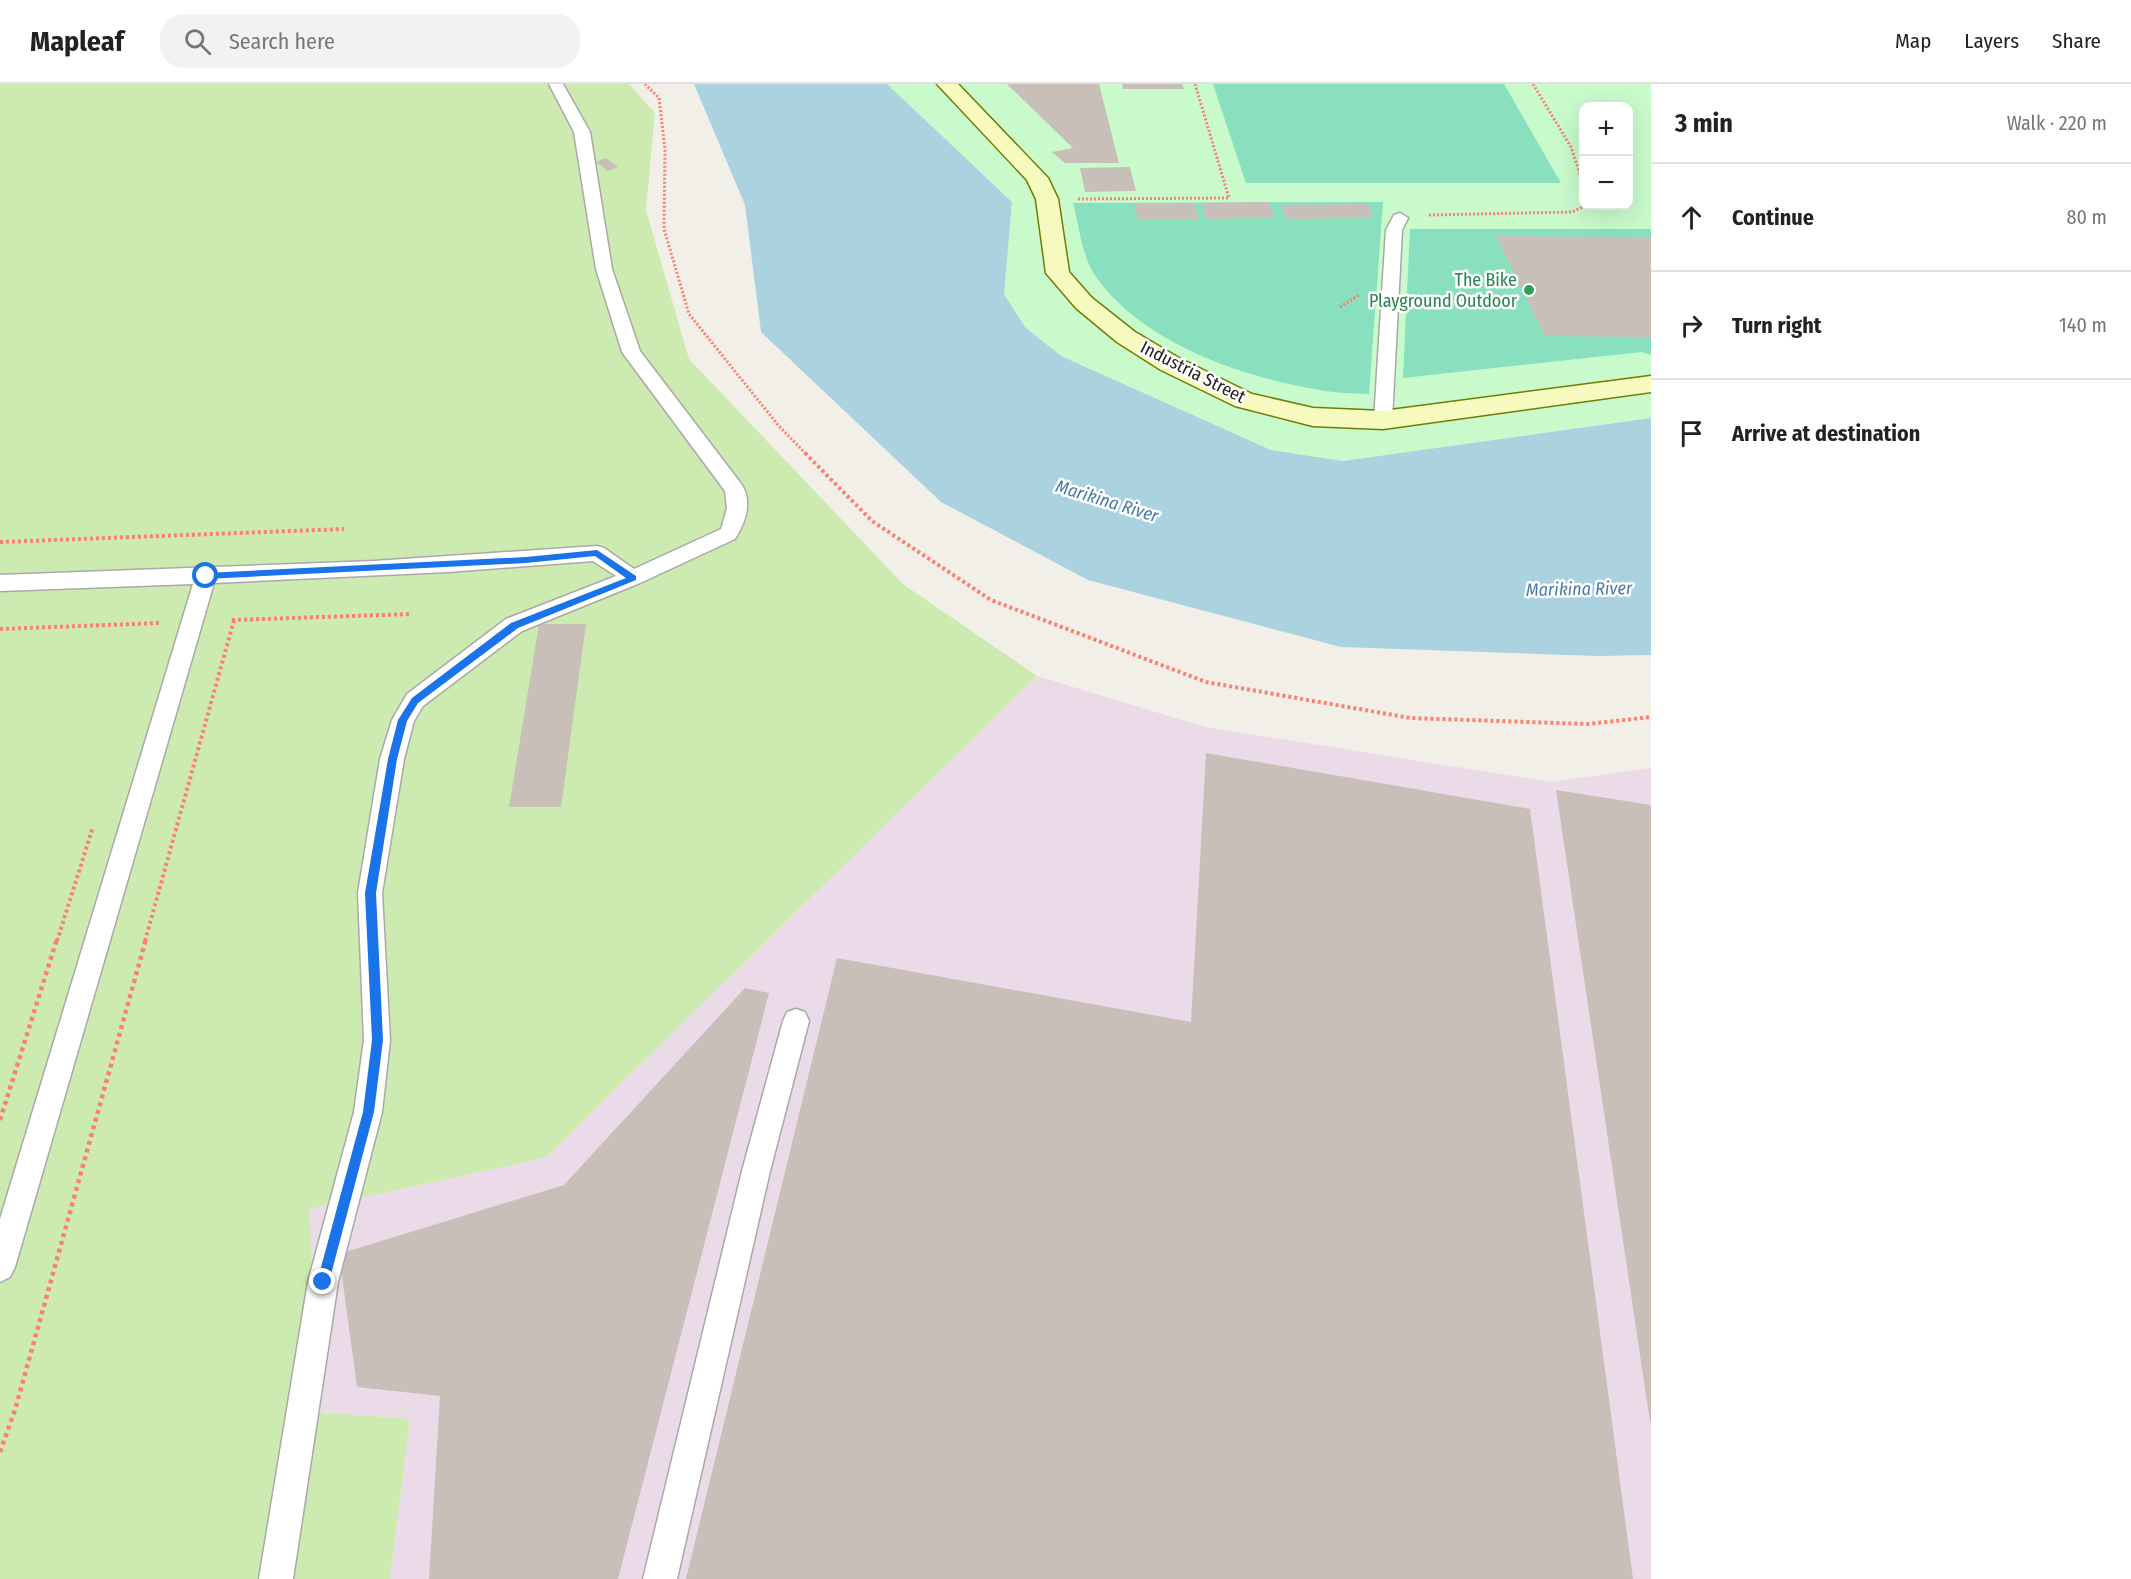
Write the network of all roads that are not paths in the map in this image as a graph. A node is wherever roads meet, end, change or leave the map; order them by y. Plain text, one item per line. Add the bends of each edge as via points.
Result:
1 (556, 84) edge
2 (947, 84) edge
3 (1400, 219) road end
4 (1651, 384) edge
5 (1383, 420) junction
6 (206, 576) junction
7 (633, 578) junction
8 (0, 583) edge
9 (796, 1021) dead end
10 (0, 1267) edge
11 (276, 1579) edge
12 (660, 1579) edge

1 - 7 lane via 582,132 604,269 631,352 735,490 738,502 728,534
2 - 5 street, Industria Street via 1037,178 1047,199 1058,273 1084,303 1126,337 1170,364 1244,400 1313,417
3 - 5 lane via 1394,230
4 - 5 street, Industria Street
6 - 7 lane via 597,553
6 - 8 lane
6 - 10 lane
7 - 11 lane via 514,626 415,700 403,720 392,759 370,893 377,1040 368,1112 323,1282
9 - 12 lane via 756,1171

